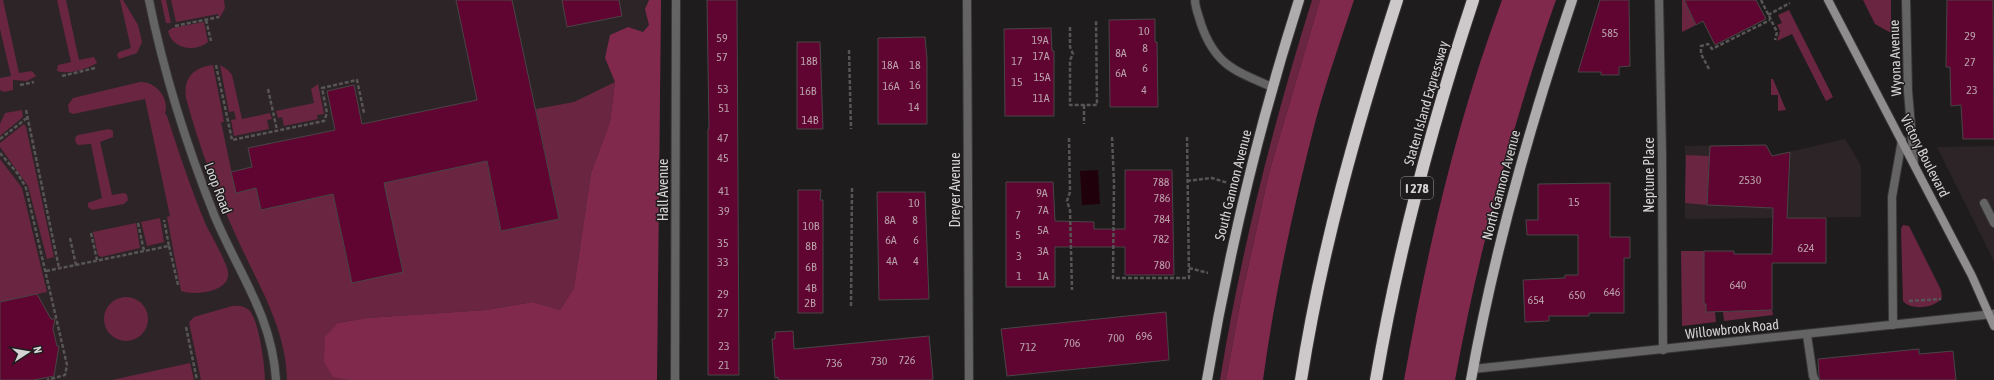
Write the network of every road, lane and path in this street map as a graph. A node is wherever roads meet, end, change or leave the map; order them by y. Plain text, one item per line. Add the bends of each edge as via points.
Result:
1 (149, 0) edge
2 (676, 0) edge
3 (966, 0) edge
4 (1195, 0) edge
5 (1299, 0) edge
6 (1397, 0) edge
7 (1473, 0) edge
8 (1572, 0) edge
9 (1659, 0) edge
10 (1761, 0) edge
11 (1828, 0) edge
12 (1906, 0) edge
13 (1790, 3) dead end
14 (1768, 15) junction
15 (219, 17) dead end
16 (206, 20) junction
17 (1096, 20) dead end
18 (1770, 20) junction
19 (174, 26) dead end
20 (1070, 27) dead end
21 (1775, 40) dead end
22 (211, 42) dead end
23 (849, 50) dead end
24 (216, 65) dead end
25 (95, 68) dead end
26 (1709, 69) dead end
27 (62, 76) dead end
28 (34, 82) dead end
29 (20, 85) dead end
30 (1272, 87) junction
31 (268, 89) dead end
32 (1084, 105) junction
33 (26, 110) dead end
34 (364, 113) dead end
35 (27, 118) junction
36 (1084, 124) dead end
37 (851, 129) dead end
38 (277, 130) junction
39 (1187, 135) dead end
40 (1112, 137) dead end
41 (1069, 138) dead end
42 (0, 139) edge
43 (1902, 140) junction
44 (0, 153) edge
45 (1914, 163) junction
46 (1187, 181) junction
47 (1228, 183) dead end
48 (852, 188) dead end
49 (1984, 203) dead end
50 (164, 220) dead end
51 (138, 223) dead end
52 (1994, 223) edge
53 (91, 233) dead end
54 (70, 238) dead end
55 (169, 246) junction
56 (144, 251) junction
57 (97, 260) junction
58 (76, 265) junction
59 (59, 268) junction
60 (1189, 268) junction
61 (46, 271) junction
62 (1208, 273) dead end
63 (178, 285) dead end
64 (1072, 290) dead end
65 (1941, 299) dead end
66 (1909, 301) dead end
67 (851, 306) dead end
68 (1991, 314) edge
69 (1893, 325) junction
70 (1994, 326) edge
71 (186, 327) dead end
72 (1807, 335) junction
73 (1663, 350) junction
74 (1473, 369) junction
75 (47, 380) edge
76 (197, 380) edge
77 (276, 380) edge
78 (675, 380) edge
79 (969, 380) edge
80 (1207, 380) edge
81 (1301, 380) edge
82 (1376, 380) edge
83 (1471, 380) edge
84 (1816, 380) edge

1 - 77 street, Loop Road via 180,119 198,174 222,234 258,304 267,328
2 - 78 street, Hall Avenue
3 - 79 street, Dreyer Avenue
4 - 30 street via 1208,43 1223,62 1241,74
5 - 30 main road, South Gannon Avenue
6 - 81 highway via 1376,63 1346,171
7 - 82 highway, Staten Island Expressway / I 278 via 1415,194
8 - 74 main road, North Gannon Avenue via 1513,191 1493,270
9 - 73 street, Neptune Place
10 - 14 path
11 - 43 main road, Victory Boulevard
12 - 45 street, Wyona Avenue via 1908,91
13 - 14 path
14 - 18 path
15 - 16 path
16 - 19 path
16 - 22 path
17 - 32 path via 1097,105
18 - 21 path via 1777,32
18 - 26 path via 1712,49 1708,44 1701,46 1701,54
20 - 32 path via 1070,47 1073,54 1070,60 1070,105
23 - 37 path
24 - 38 path via 232,140
25 - 27 path
28 - 29 path
30 - 80 main road, South Gannon Avenue via 1222,294
31 - 38 path
32 - 36 path
33 - 35 path
34 - 38 path via 357,80 322,88 327,113 324,121
35 - 42 path
35 - 59 path
39 - 46 path
40 - 60 path via 1113,278 1189,278
41 - 64 path via 1070,192 1067,201 1070,210
43 - 45 main road, Victory Boulevard
43 - 69 street via 1892,197
44 - 61 path via 26,188
45 - 68 main road, Victory Boulevard
46 - 47 path via 1212,178
46 - 60 path
48 - 67 path
49 - 52 street
50 - 55 path
51 - 56 path
53 - 57 path
54 - 58 path
55 - 56 path
55 - 63 path
56 - 57 path
57 - 58 path
58 - 59 path
59 - 61 path
60 - 62 path
61 - 75 path via 67,369 63,376
65 - 66 path
68 - 69 street, Willowbrook Road
68 - 70 main road, Victory Boulevard
69 - 72 street, Willowbrook Road
71 - 76 path
72 - 73 street, Willowbrook Road
72 - 84 street via 1813,376
73 - 74 street, Willowbrook Road
74 - 83 main road, North Gannon Avenue

